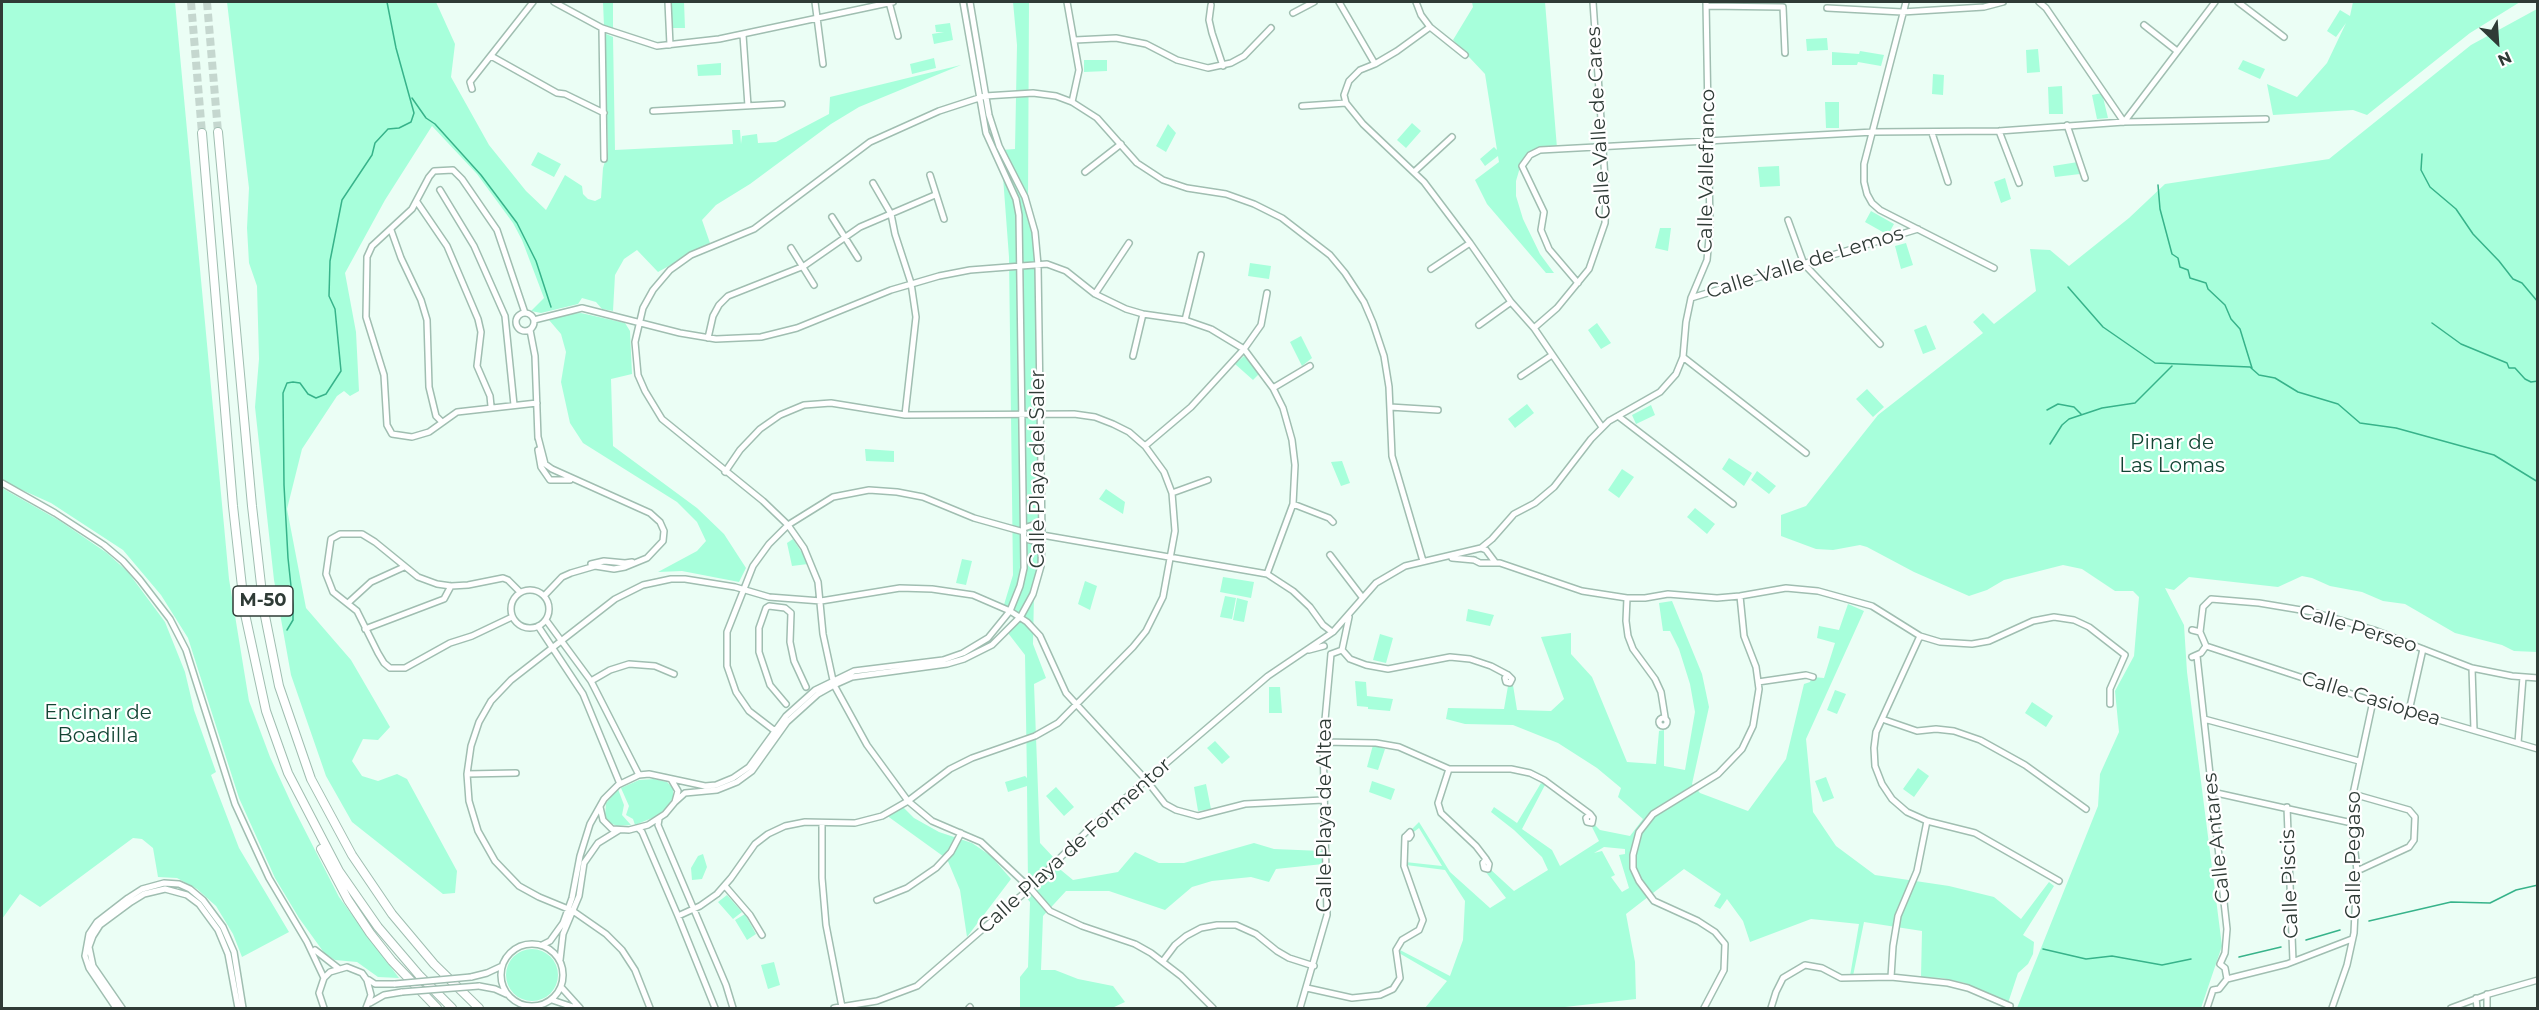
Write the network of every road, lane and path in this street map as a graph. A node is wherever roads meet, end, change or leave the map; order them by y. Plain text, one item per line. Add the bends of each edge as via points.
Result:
1 (533, 2) edge
2 (554, 2) edge
3 (668, 2) edge
4 (815, 2) edge
5 (891, 2) edge
6 (963, 2) edge
7 (970, 2) edge
8 (1067, 2) edge
9 (1314, 2) edge
10 (1339, 2) edge
11 (1416, 2) edge
12 (1593, 2) edge
13 (1906, 2) edge
14 (2003, 2) edge
15 (2039, 2) edge
16 (2215, 2) edge
17 (2238, 2) edge
18 (1707, 4) edge
19 (1211, 5) dead end
20 (1827, 8) dead end
21 (1902, 12) junction
22 (1293, 13) dead end
23 (816, 19) junction
24 (2144, 25) dead end
25 (1430, 27) junction
26 (603, 28) junction
27 (1271, 28) dead end
28 (743, 35) junction
29 (898, 36) dead end
30 (2284, 37) dead end
31 (1075, 40) junction
32 (670, 45) junction
33 (2176, 51) junction
34 (1785, 53) dead end
35 (1465, 55) dead end
36 (491, 56) junction
37 (976, 61) junction
38 (823, 64) dead end
39 (1375, 64) junction
40 (1223, 66) junction
41 (472, 89) dead end
42 (986, 96) junction
43 (979, 98) junction
44 (1072, 102) junction
45 (1346, 103) junction
46 (782, 104) dead end
47 (748, 106) junction
48 (1302, 106) dead end
49 (654, 111) dead end
50 (604, 113) junction
51 (2266, 119) dead end
52 (2124, 122) junction
53 (2067, 125) junction
54 (1999, 131) junction
55 (218, 132) tunnel mouth
56 (1874, 132) junction
57 (202, 133) tunnel mouth
58 (1932, 133) junction
59 (1452, 137) dead end
60 (1709, 140) junction
61 (1121, 144) junction
62 (1602, 147) junction
63 (604, 159) dead end
64 (1085, 171) dead end
65 (1414, 172) junction
66 (930, 175) dead end
67 (2085, 178) dead end
68 (1948, 182) dead end
69 (873, 183) dead end
70 (2019, 183) dead end
71 (440, 190) dead end
72 (935, 195) junction
73 (417, 202) junction
74 (891, 214) junction
75 (832, 216) dead end
76 (944, 219) dead end
77 (1788, 220) dead end
78 (1918, 229) junction
79 (391, 230) junction
80 (844, 237) junction
81 (1129, 243) dead end
82 (1470, 243) junction
83 (791, 248) dead end
84 (1201, 255) dead end
85 (858, 258) dead end
86 (1804, 264) junction
87 (1038, 265) junction
88 (804, 266) junction
89 (1021, 266) junction
90 (1431, 268) dead end
91 (1994, 268) dead end
92 (911, 283) junction
93 (1578, 283) junction
94 (814, 285) dead end
95 (1267, 293) dead end
96 (1095, 294) junction
97 (1691, 298) junction
98 (1511, 302) junction
99 (525, 313) junction
100 (1143, 314) junction
101 (534, 320) junction
102 (1185, 320) junction
103 (638, 322) junction
104 (1479, 325) dead end
105 (1534, 328) junction
106 (530, 330) junction
107 (708, 338) junction
108 (1880, 344) dead end
109 (1244, 349) junction
110 (1552, 355) junction
111 (1133, 356) dead end
112 (1683, 357) junction
113 (1310, 366) dead end
114 (1521, 376) dead end
115 (1273, 388) junction
116 (537, 403) junction
117 (514, 405) junction
118 (491, 406) junction
119 (1390, 407) junction
120 (1438, 410) dead end
121 (1040, 414) junction
122 (905, 415) junction
123 (1023, 416) junction
124 (1618, 416) junction
125 (442, 422) junction
126 (1602, 428) junction
127 (538, 437) junction
128 (1145, 446) junction
129 (1806, 453) dead end
130 (725, 472) junction
131 (1208, 480) dead end
132 (575, 481) junction
133 (2, 483) edge
134 (1172, 493) junction
135 (1293, 504) junction
136 (1733, 504) dead end
137 (1333, 522) dead end
138 (788, 525) junction
139 (1024, 533) junction
140 (1042, 534) junction
141 (1482, 550) junction
142 (1330, 555) dead end
143 (1171, 556) junction
144 (1438, 558) junction
145 (1474, 560) junction
146 (1423, 561) junction
147 (1485, 562) junction
148 (1495, 562) junction
149 (404, 567) junction
150 (1267, 574) junction
151 (451, 586) junction
152 (742, 589) junction
153 (520, 592) junction
154 (544, 596) junction
155 (1740, 596) junction
156 (1362, 597) junction
157 (1627, 598) junction
158 (781, 599) junction
159 (821, 601) junction
160 (348, 603) junction
161 (781, 607) junction
162 (1010, 611) junction
163 (1021, 616) junction
164 (1349, 616) junction
165 (512, 617) junction
166 (546, 620) junction
167 (1323, 625) junction
168 (538, 626) junction
169 (365, 629) junction
170 (2192, 630) dead end
171 (1332, 632) junction
172 (2200, 632) junction
173 (1326, 636) junction
174 (1920, 636) junction
175 (1345, 638) junction
176 (561, 642) junction
177 (1324, 646) junction
178 (2206, 646) junction
179 (553, 649) junction
180 (2423, 649) junction
181 (1342, 650) junction
182 (1302, 652) junction
183 (1331, 654) junction
184 (2472, 668) junction
185 (674, 674) dead end
186 (1508, 675) dead end
187 (1813, 677) dead end
188 (2523, 677) junction
189 (2538, 678) edge
190 (591, 681) junction
191 (833, 682) junction
192 (1758, 682) junction
193 (806, 687) dead end
194 (2373, 700) junction
195 (786, 704) dead end
196 (2110, 704) dead end
197 (1077, 706) junction
198 (2409, 711) junction
199 (1665, 717) dead end
200 (1882, 719) junction
201 (2204, 719) junction
202 (2474, 730) junction
203 (775, 731) junction
204 (1323, 742) junction
205 (2518, 743) junction
206 (2538, 749) edge
207 (2359, 760) junction
208 (1449, 769) junction
209 (288, 773) junction
210 (516, 773) dead end
211 (467, 774) junction
212 (639, 775) junction
213 (669, 778) junction
214 (1147, 781) junction
215 (620, 784) junction
216 (2212, 792) junction
217 (2353, 794) junction
218 (1323, 800) junction
219 (908, 801) junction
220 (675, 802) junction
221 (600, 806) junction
222 (2287, 807) junction
223 (2086, 809) dead end
224 (1590, 814) dead end
225 (659, 819) junction
226 (1927, 821) junction
227 (822, 823) junction
228 (2352, 823) junction
229 (638, 828) junction
230 (619, 830) junction
231 (961, 833) junction
232 (1405, 837) dead end
233 (1486, 860) dead end
234 (2357, 871) junction
235 (2059, 881) dead end
236 (725, 885) junction
237 (1030, 888) junction
238 (877, 900) dead end
239 (693, 909) junction
240 (571, 910) junction
241 (678, 916) junction
242 (762, 935) dead end
243 (2352, 939) junction
244 (308, 942) junction
245 (542, 945) junction
246 (560, 960) junction
247 (1163, 961) junction
248 (2293, 961) junction
249 (502, 966) junction
250 (1314, 966) junction
251 (338, 968) junction
252 (1891, 977) junction
253 (324, 978) junction
254 (2228, 979) junction
255 (367, 980) junction
256 (2538, 980) edge
257 (561, 987) junction
258 (1307, 988) junction
259 (2487, 994) junction
260 (507, 995) junction
261 (2476, 998) junction
262 (552, 1000) junction
263 (320, 1001) junction
264 (2010, 1005) dead end
265 (368, 1006) edge
266 (842, 1006) junction
267 (116, 1008) edge
268 (122, 1008) edge
269 (238, 1008) edge
270 (243, 1008) edge
271 (315, 1008) edge
272 (324, 1008) edge
273 (437, 1008) edge
274 (452, 1008) edge
275 (479, 1008) edge
276 (578, 1008) edge
277 (650, 1008) edge
278 (715, 1008) edge
279 (733, 1008) edge
280 (834, 1008) edge
281 (1213, 1008) edge
282 (1300, 1008) edge
283 (1704, 1008) edge
284 (1771, 1008) edge
285 (2207, 1008) edge
286 (2332, 1008) edge
287 (2451, 1008) edge
288 (2477, 1008) edge
289 (2487, 1008) edge

1 - 36 street
2 - 26 street
3 - 32 street
4 - 23 street
5 - 23 street
5 - 29 street
6 - 37 street
7 - 37 street
8 - 31 street
9 - 22 street
10 - 39 street
11 - 25 street
12 - 62 street, Calle Valle de Cares
13 - 21 street
14 - 21 street via 1984,7
15 - 52 street
16 - 33 street
17 - 30 street
18 - 34 street via 1783,7
18 - 60 street, Calle Vallefranco
19 - 40 street via 1209,20
20 - 21 street
21 - 56 street
23 - 28 street
23 - 38 street
24 - 33 street
25 - 35 street
25 - 39 street
26 - 32 street via 645,43
26 - 50 street
27 - 40 street via 1244,56
28 - 32 street
28 - 47 street
31 - 40 street via 1116,38 1146,44 1192,65
31 - 44 street via 1078,70
33 - 52 street
36 - 41 street via 470,82
36 - 50 street via 557,93
37 - 42 street, Calle Playa del Saler
37 - 43 street, Calle Playa del Saler
39 - 45 street via 1360,70 1349,81 1344,95
42 - 43 street
42 - 44 street via 1033,93
42 - 87 street, Calle Playa del Saler via 999,146 1032,216
43 - 89 street, Calle Playa del Saler via 986,133 1016,199
43 - 103 street via 870,142 754,229 692,255 670,270 653,290
44 - 61 street via 1097,118
45 - 48 street
45 - 65 street
46 - 47 street
47 - 49 street
50 - 63 street
51 - 52 street
52 - 53 street
53 - 54 street
53 - 67 street
54 - 58 street
54 - 70 street
55 - 275 highway, M-50 via 264,611 279,686 311,779 352,855 392,914
56 - 58 street
56 - 60 street
56 - 78 street via 1864,164 1867,194 1880,210
57 - 209 highway, M-50 via 245,614 266,711
58 - 68 street
59 - 65 street
60 - 62 street
60 - 97 street, Calle Vallefranco via 1707,260
61 - 64 street
61 - 119 street via 1137,163 1163,180 1254,204 1298,228 1330,255 1358,292 1374,323 1384,357
62 - 93 street, Calle Valle de Cares via 1605,222 1589,269
62 - 93 street via 1540,150 1530,154 1522,166 1544,212 1541,230 1549,249
65 - 82 street
66 - 72 street
69 - 74 street
71 - 117 street via 465,229 505,316
72 - 74 street
72 - 76 street
73 - 79 street
73 - 99 street via 434,171 453,170 462,179 501,238
73 - 118 street via 447,246 478,320 481,332 477,366
74 - 80 street
74 - 92 street
75 - 80 street
77 - 86 street
78 - 86 street, Calle Valle de Lemos
78 - 91 street
79 - 125 street via 427,320 429,387 436,416
79 - 125 street via 371,249 366,285 366,317 384,375 387,426 392,434 412,437 429,432
80 - 85 street
80 - 88 street
81 - 96 street
82 - 90 street
82 - 98 street
83 - 88 street
84 - 102 street
86 - 97 street, Calle Valle de Lemos
86 - 108 street
87 - 89 street
87 - 96 street via 1066,271
87 - 121 street, Calle Playa del Saler
88 - 94 street
88 - 107 street via 728,296 713,316
89 - 92 street via 970,270
89 - 123 street, Calle Playa del Saler
92 - 107 street via 797,328 760,338
92 - 122 street via 916,317
93 - 105 street, Calle Valle de Cares
95 - 109 street via 1260,325
96 - 100 street
97 - 112 street, Calle Vallefranco
98 - 104 street
98 - 105 street
99 - 101 street
99 - 106 street via 516,325
100 - 102 street
100 - 111 street
101 - 103 street via 582,308
101 - 106 street
102 - 109 street via 1212,329
103 - 107 street
103 - 130 street via 636,357 645,391 662,419
105 - 110 street
106 - 116 street
109 - 115 street
109 - 128 street via 1191,407
110 - 114 street
110 - 126 street
112 - 124 street, Calle Vallefranco via 1676,374 1659,392
112 - 129 street
113 - 115 street
115 - 135 street via 1284,408 1292,440
116 - 117 street
116 - 127 street
117 - 118 street
118 - 125 street via 458,412
119 - 120 street
119 - 146 street via 1392,456
121 - 123 street
121 - 128 street via 1095,417 1128,432
121 - 140 street, Calle Playa del Saler
122 - 123 street
122 - 130 street via 831,403 804,405 760,429
123 - 139 street, Calle Playa del Saler
124 - 126 street, Calle Vallefranco
124 - 136 street
126 - 141 street, Calle Vallefranco via 1554,487 1514,514
127 - 132 street via 545,464
127 - 132 street via 537,454 544,474 550,480
128 - 134 street via 1164,472
130 - 138 street
131 - 134 street
132 - 154 street via 650,513 660,522 663,541 647,558 625,567 595,566 562,577
133 - 244 street via 104,544 134,573 170,619 186,650 235,804 269,878
134 - 143 street via 1175,531
135 - 137 street
135 - 150 street
138 - 139 street via 833,497 869,490 923,497
138 - 152 street via 759,555
138 - 159 street via 812,564
139 - 140 street via 1034,541
139 - 140 street via 1033,525
139 - 162 street, Calle Playa del Saler via 1024,568
140 - 143 street
140 - 163 street, Calle Playa del Saler via 1041,566
141 - 144 street
141 - 145 street
141 - 147 street via 1488,558
141 - 148 street
142 - 156 street
143 - 150 street
143 - 197 street via 1163,597 1146,631
144 - 145 street
144 - 146 street
145 - 147 street
146 - 156 street via 1390,574
147 - 148 street
148 - 157 street via 1582,591
149 - 151 street via 418,577
149 - 160 street via 371,582
149 - 160 street via 362,534 334,536 326,574 333,592
150 - 167 street via 1293,591
151 - 153 street via 503,578
151 - 169 street via 444,599
152 - 158 street
152 - 176 street via 685,579 643,585 615,599
152 - 203 street via 727,632 727,666 742,702
153 - 154 street via 533,589
153 - 165 street via 511,603
154 - 166 street via 549,608
155 - 157 street via 1668,594
155 - 174 street via 1786,588 1844,596 1872,606
155 - 192 street via 1744,636
156 - 164 street
157 - 199 street via 1628,636 1661,692
158 - 159 street
158 - 161 street
159 - 162 street via 900,588 932,589 973,595
159 - 191 street
160 - 169 street via 357,611
161 - 193 street via 791,613 790,642
161 - 195 street via 766,608 759,628 759,652 770,685
162 - 163 street
162 - 191 street, Calle Playa del Saler via 988,638 963,653 943,660 854,671
163 - 191 street, Calle Playa del Saler via 992,645 964,659
163 - 197 street via 1040,636 1066,693
164 - 171 street, Calle Playa de Formentor
164 - 175 street
165 - 168 street via 523,627
165 - 169 street via 398,669 384,663
166 - 168 street
166 - 176 street
167 - 171 street
167 - 173 street
168 - 179 street
170 - 172 street
171 - 173 street, Calle Playa de Formentor
171 - 175 street
172 - 178 street
172 - 180 street, Calle Perseo via 2203,607 2218,598 2313,612
173 - 177 street
173 - 182 street, Calle Playa de Formentor
174 - 196 street via 1972,644 1989,641 2034,621 2054,617 2074,620 2126,655 2110,689
174 - 200 street
175 - 181 street
176 - 179 street
176 - 190 street
177 - 182 street, Calle Playa de Formentor
177 - 183 street
178 - 194 street, Calle Casiopea
178 - 201 street, Calle Antares via 2195,656
179 - 211 street via 511,680 483,711 471,746
179 - 215 street via 583,694
180 - 184 street, Calle Perseo
180 - 198 street
181 - 183 street
181 - 186 street via 1366,665 1388,669 1450,657 1470,659
182 - 214 street, Calle Playa de Formentor via 1268,676
183 - 204 street, Calle Playa de Altea
184 - 188 street, Calle Perseo
184 - 202 street
185 - 190 street via 655,666 629,664
187 - 192 street
188 - 189 street, Calle Perseo
188 - 205 street
190 - 212 street
191 - 203 street, Calle Playa del Saler via 797,703
191 - 219 street via 867,745
191 - 220 street, Calle Playa del Saler via 787,722 752,771 737,782 717,790 686,793
192 - 283 street via 1753,726 1742,749 1718,774 1653,814 1634,843 1633,868 1654,901 1698,921 1725,944 1724,970
194 - 198 street, Calle Casiopea
194 - 207 street, Calle Pegaso
197 - 214 street
197 - 219 street via 1035,736 950,769
198 - 202 street, Calle Casiopea
200 - 223 street via 1917,731 1954,731 1980,740 2025,765
200 - 226 street via 1874,748 1882,784 1907,812
201 - 207 street
201 - 216 street, Calle Antares
202 - 205 street, Calle Casiopea
203 - 213 street, Calle Playa del Saler via 749,767 733,778 705,786
204 - 208 street via 1355,741 1399,747
204 - 218 street, Calle Playa de Altea
205 - 206 street, Calle Casiopea
207 - 217 street, Calle Pegaso
208 - 224 street via 1511,769 1530,773
208 - 233 street via 1438,802 1441,813
209 - 273 highway via 296,799 348,900 392,961
209 - 274 highway, M-50 via 323,844 357,898 400,954
210 - 211 street
211 - 240 street via 469,801 478,831 495,861 519,886
212 - 213 street
212 - 215 street
213 - 220 street via 678,791
214 - 218 street via 1165,804 1186,815 1198,816 1245,804
214 - 237 street, Calle Playa de Formentor via 1087,831
215 - 221 street
216 - 222 street
216 - 254 street, Calle Antares via 2228,929 2220,964
217 - 228 street, Calle Pegaso
217 - 234 street via 2409,810 2415,818 2414,840 2409,847
218 - 250 street, Calle Playa de Altea via 1327,915
219 - 227 street via 867,821
219 - 231 street via 932,821
220 - 225 street
221 - 230 street via 606,825
221 - 240 street via 585,838
222 - 228 street
222 - 248 street, Calle Piscis
225 - 229 street
225 - 239 street via 658,825
226 - 235 street via 1975,833
226 - 252 street via 1917,871 1898,916
227 - 236 street via 785,826 768,834 746,854
227 - 266 street via 826,926
228 - 234 street, Calle Pegaso
229 - 230 street
229 - 241 street
230 - 240 street via 590,853 584,864 579,896
231 - 237 street via 981,842
231 - 238 street via 936,868 907,888
232 - 258 street via 1404,866 1423,920 1419,930 1402,940 1395,951 1400,978 1393,989 1380,995 1352,998
234 - 243 street, Calle Pegaso
236 - 239 street
236 - 242 street
237 - 247 street via 1050,911 1062,918 1135,944
237 - 266 street, Calle Playa de Formentor via 917,986 877,1001
239 - 241 street
239 - 279 street
240 - 245 street via 556,935
240 - 246 street
240 - 277 street via 622,950 635,970
241 - 278 street
243 - 248 street
243 - 286 street, Calle Pegaso
244 - 251 street
244 - 253 street
245 - 246 street
245 - 249 street via 522,945 506,957
246 - 257 street
247 - 250 street via 1175,945 1201,928 1236,925 1256,934 1283,955
247 - 281 street
248 - 254 street
249 - 255 street, bridge via 471,977 395,984
249 - 260 street via 502,986
250 - 258 street, Calle Playa de Altea
251 - 253 street
251 - 255 street via 355,969
252 - 264 street via 1948,983
252 - 284 street via 1842,978 1805,965 1783,978
253 - 263 street
254 - 285 street via 2213,990
255 - 265 street
256 - 259 street
257 - 262 street
257 - 276 street
258 - 282 street, Calle Playa de Altea
259 - 261 street
259 - 289 street
260 - 262 street via 514,1002 533,1007
260 - 265 street, bridge via 479,986 402,992 384,995
261 - 287 street
261 - 288 street
262 - 276 street
263 - 271 street
263 - 272 street
266 - 280 street, Calle Playa de Formentor
267 - 270 street via 89,968 85,956 89,934 97,922 128,898 164,883 190,889 223,927 234,952
268 - 269 street via 93,966 89,947 100,926 138,898 165,889 177,891 199,904 218,930 228,954

